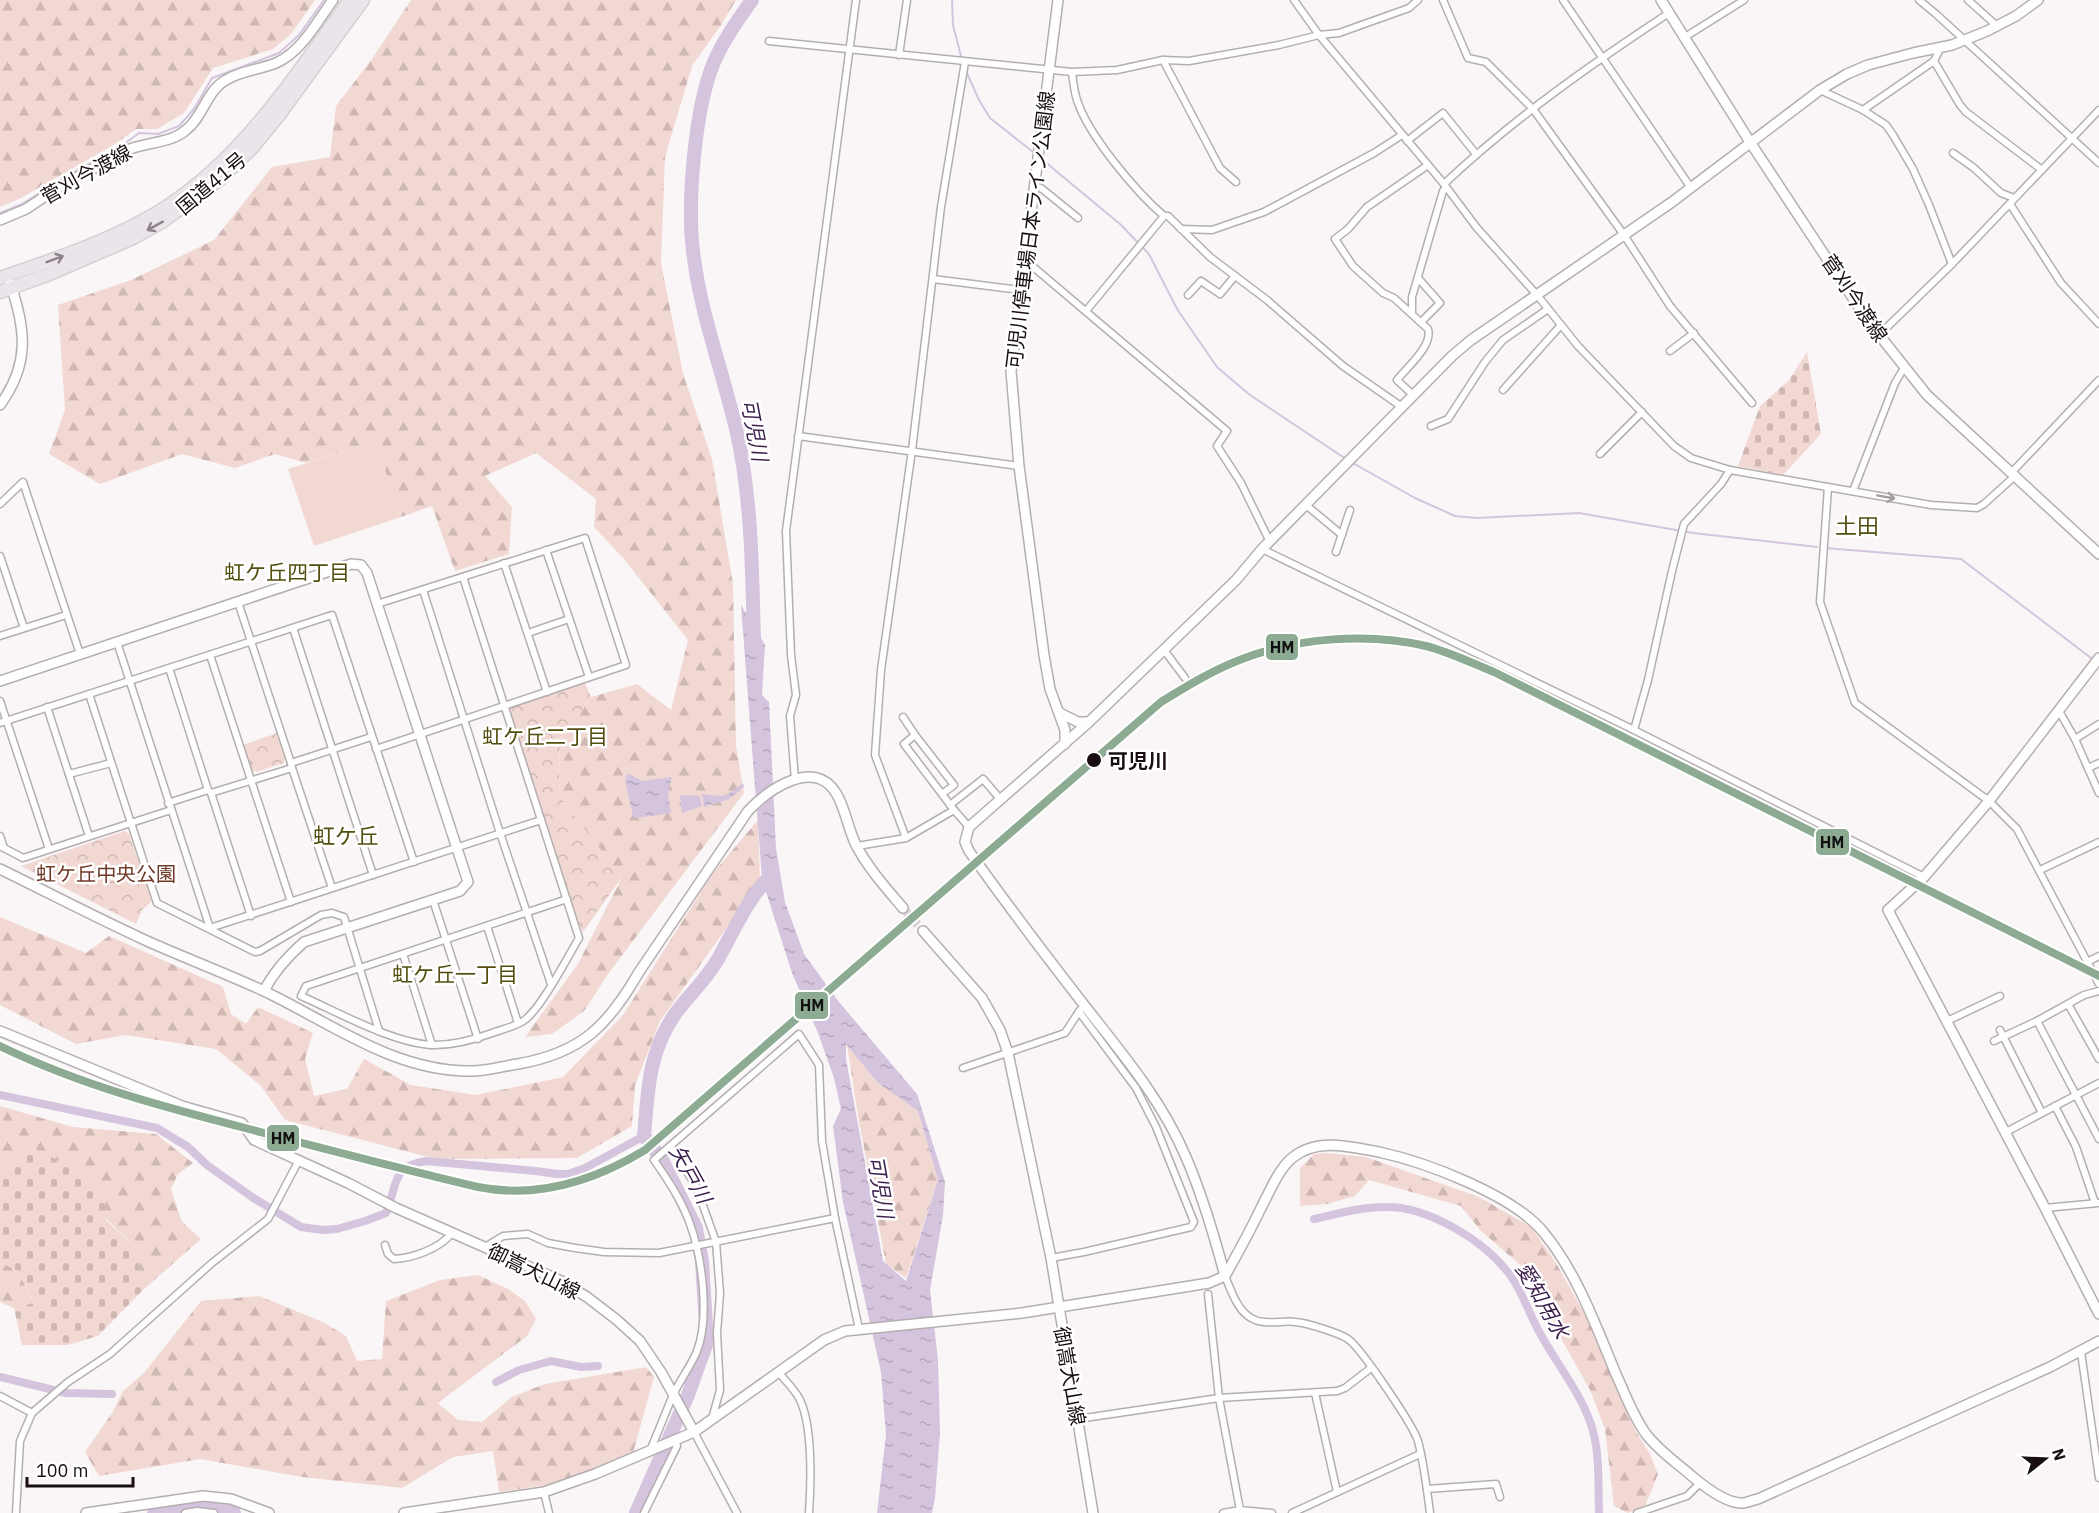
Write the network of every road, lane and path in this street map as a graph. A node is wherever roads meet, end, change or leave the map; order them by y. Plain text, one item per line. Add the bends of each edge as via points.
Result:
1 (333, 0) edge
2 (350, 0) edge
3 (363, 0) edge
4 (856, 0) edge
5 (907, 0) edge
6 (1058, 0) edge
7 (1294, 0) edge
8 (1418, 0) edge
9 (1443, 0) edge
10 (1563, 0) edge
11 (1661, 0) edge
12 (1744, 0) edge
13 (1918, 0) edge
14 (1968, 0) edge
15 (2038, 0) edge
16 (1669, 13) junction
17 (1997, 26) junction
18 (1319, 35) junction
19 (1684, 37) junction
20 (769, 41) dead end
21 (1964, 41) junction
22 (1941, 47) junction
23 (849, 49) junction
24 (899, 55) junction
25 (1601, 58) junction
26 (1163, 60) junction
27 (1934, 61) junction
28 (965, 62) junction
29 (1049, 70) junction
30 (1071, 72) junction
31 (1820, 90) junction
32 (1533, 109) junction
33 (1863, 110) junction
34 (2099, 110) edge
35 (1402, 135) junction
36 (2072, 138) junction
37 (1407, 141) junction
38 (1750, 142) junction
39 (1953, 153) dead end
40 (1476, 154) junction
41 (2097, 160) edge
42 (1428, 165) junction
43 (2042, 170) junction
44 (1236, 182) dead end
45 (1035, 186) junction
46 (1445, 186) junction
47 (1691, 188) junction
48 (2012, 201) junction
49 (1164, 216) junction
50 (1078, 218) dead end
51 (0, 220) edge
52 (1181, 229) junction
53 (1624, 235) junction
54 (1025, 260) junction
55 (1952, 264) junction
56 (1235, 276) junction
57 (4, 277) edge
58 (1418, 278) junction
59 (933, 279) junction
60 (6, 290) edge
61 (1020, 290) junction
62 (1537, 295) junction
63 (1188, 296) dead end
64 (1548, 309) junction
65 (1086, 311) junction
66 (1412, 314) junction
67 (1421, 322) junction
68 (2099, 324) edge
69 (1561, 325) junction
70 (1694, 333) junction
71 (1879, 335) junction
72 (1670, 351) dead end
73 (1904, 368) junction
74 (2099, 380) edge
75 (1503, 390) dead end
76 (1413, 396) junction
77 (1752, 403) dead end
78 (0, 405) edge
79 (1402, 407) junction
80 (1642, 412) junction
81 (1431, 426) dead end
82 (798, 436) junction
83 (912, 450) junction
84 (1600, 454) dead end
85 (1019, 466) junction
86 (1730, 470) junction
87 (2014, 474) junction
88 (1828, 487) junction
89 (1853, 491) junction
90 (0, 504) edge
91 (1306, 505) junction
92 (1350, 510) dead end
93 (1342, 535) junction
94 (1270, 542) junction
95 (1262, 549) junction
96 (546, 550) junction
97 (1336, 552) dead end
98 (2099, 554) edge
99 (0, 556) edge
100 (504, 564) junction
101 (463, 577) junction
102 (423, 590) junction
103 (238, 602) junction
104 (377, 604) junction
105 (66, 615) junction
106 (569, 619) junction
107 (24, 628) junction
108 (293, 628) junction
109 (528, 633) junction
110 (0, 636) edge
111 (251, 641) junction
112 (117, 642) junction
113 (1164, 650) junction
114 (80, 654) junction
115 (210, 655) junction
116 (2099, 658) edge
117 (169, 668) junction
118 (589, 677) junction
119 (1185, 678) dead end
120 (0, 681) edge
121 (130, 681) junction
122 (547, 692) junction
123 (89, 694) junction
124 (0, 701) edge
125 (504, 706) junction
126 (47, 707) junction
127 (2059, 711) junction
128 (1060, 713) junction
129 (903, 717) dead end
130 (464, 720) junction
131 (3, 722) edge
132 (1089, 722) junction
133 (2099, 724) edge
134 (1634, 730) junction
135 (420, 734) junction
136 (915, 735) junction
137 (371, 737) junction
138 (2075, 739) junction
139 (1065, 744) junction
140 (331, 749) junction
141 (376, 749) junction
142 (111, 763) junction
143 (2099, 763) edge
144 (292, 765) junction
145 (2088, 768) junction
146 (69, 774) junction
147 (795, 780) junction
148 (252, 781) junction
149 (209, 792) junction
150 (2099, 793) edge
151 (942, 794) junction
152 (1001, 800) junction
153 (1989, 801) junction
154 (170, 806) junction
155 (952, 808) junction
156 (541, 820) junction
157 (130, 823) junction
158 (969, 827) junction
159 (500, 833) junction
160 (0, 836) edge
161 (89, 836) junction
162 (906, 838) junction
163 (2099, 842) edge
164 (856, 846) junction
165 (2, 847) edge
166 (456, 848) junction
167 (49, 849) junction
168 (414, 862) junction
169 (0, 869) edge
170 (2040, 870) junction
171 (372, 875) junction
172 (1924, 877) junction
173 (332, 888) junction
174 (567, 899) junction
175 (433, 900) junction
176 (291, 902) junction
177 (903, 908) tunnel mouth
178 (527, 913) junction
179 (251, 916) junction
180 (487, 926) junction
181 (347, 927) junction
182 (210, 928) junction
183 (923, 931) tunnel mouth
184 (446, 940) junction
185 (403, 954) junction
186 (2099, 956) edge
187 (2086, 962) junction
188 (360, 968) junction
189 (551, 984) junction
190 (2099, 984) edge
191 (2099, 991) edge
192 (264, 992) junction
193 (2000, 996) dead end
194 (1081, 1000) junction
195 (2068, 1004) junction
196 (1080, 1013) junction
197 (2037, 1021) junction
198 (1947, 1022) junction
199 (518, 1023) junction
200 (379, 1030) junction
201 (2000, 1030) dead end
202 (0, 1031) edge
203 (2003, 1036) junction
204 (478, 1039) junction
205 (1994, 1041) dead end
206 (432, 1045) junction
207 (1008, 1053) junction
208 (2099, 1059) edge
209 (963, 1068) dead end
210 (2099, 1083) edge
211 (2077, 1095) junction
212 (2055, 1106) junction
213 (2042, 1113) junction
214 (2006, 1132) junction
215 (2099, 1139) edge
216 (671, 1147) junction
217 (299, 1160) junction
218 (2097, 1203) edge
219 (2045, 1208) junction
220 (835, 1218) junction
221 (452, 1233) junction
222 (715, 1242) junction
223 (385, 1245) dead end
224 (485, 1247) junction
225 (696, 1247) junction
226 (1051, 1258) junction
227 (1225, 1276) junction
228 (1208, 1294) dead end
229 (1059, 1307) junction
230 (2099, 1314) edge
231 (861, 1328) junction
232 (2099, 1341) edge
233 (2080, 1352) junction
234 (1371, 1368) junction
235 (779, 1373) junction
236 (1315, 1393) junction
237 (674, 1395) junction
238 (0, 1396) edge
239 (1219, 1398) junction
240 (32, 1413) junction
241 (1078, 1419) junction
242 (712, 1420) junction
243 (694, 1432) junction
244 (675, 1440) junction
245 (650, 1451) junction
246 (1420, 1454) junction
247 (2099, 1479) edge
248 (1700, 1483) junction
249 (1427, 1489) junction
250 (544, 1492) junction
251 (1337, 1492) junction
252 (1500, 1497) dead end
253 (1313, 1504) junction
254 (1241, 1512) edge
255 (16, 1513) edge
256 (86, 1513) edge
257 (185, 1513) edge
258 (214, 1513) edge
259 (269, 1513) edge
260 (404, 1513) edge
261 (549, 1513) edge
262 (644, 1513) edge
263 (736, 1513) edge
264 (808, 1513) edge
265 (1093, 1513) edge
266 (1223, 1513) edge
267 (1272, 1513) edge
268 (1292, 1513) edge
269 (1315, 1513) edge
270 (1430, 1513) edge
271 (1637, 1513) edge

1 - 51 street, 菅刈今渡線 via 289,56 224,80 188,130 135,146
57 -> 2 highway, 国道41号 via 117,233 147,218 200,181 224,161 269,111
3 -> 60 highway, 国道41号 via 279,115 218,181 178,212 133,238
4 - 23 street
5 - 24 street
6 - 29 street, 可児川停車場日本ライン公園線
7 - 18 street
8 - 18 street via 1409,8 1351,30
9 - 32 street via 1468,58 1486,62
10 - 25 street
11 - 16 street, 菅刈今渡線
12 - 19 street
13 - 21 street
14 - 17 street
15 - 17 street
16 - 19 street, 菅刈今渡線
16 - 25 street
17 - 21 street
18 - 26 street via 1189,62
18 - 35 street
19 - 38 street, 菅刈今渡線
20 - 23 street
21 - 22 street
21 - 36 street
22 - 27 street
22 - 31 street via 1868,65
23 - 24 street
23 - 82 street
24 - 28 street
25 - 32 street
25 - 47 street
26 - 30 street via 1117,70
26 - 44 street via 1220,168
27 - 33 street
27 - 43 street via 1966,112
28 - 29 street
28 - 59 street
29 - 30 street
29 - 45 street, 可児川停車場日本ライン公園線
30 - 49 street via 1077,100 1096,136 1128,180
31 - 33 street
31 - 38 street
32 - 40 street
32 - 53 street
33 - 55 street via 1893,135 1929,205
34 - 36 street
35 - 37 street
35 - 52 street via 1264,212 1212,230
36 - 41 street
36 - 43 street
37 - 40 street via 1443,113
37 - 42 street
38 - 47 street
38 - 71 street, 菅刈今渡線
39 - 48 street
40 - 46 street
42 - 46 street
42 - 66 street via 1367,207 1335,239 1353,266
43 - 48 street
45 - 50 street
45 - 54 street, 可児川停車場日本ライン公園線
46 - 58 street
46 - 62 street
47 - 53 street
48 - 55 street
48 - 68 street via 2061,283
49 - 52 street
49 - 65 street
52 - 56 street
53 - 62 street
53 - 70 street via 1670,306
54 - 61 street, 可児川停車場日本ライン公園線
54 - 65 street
55 - 71 street
56 - 63 street via 1220,294 1201,281
56 - 79 street via 1343,366
57 - 60 street
58 - 66 street
58 - 67 street via 1440,303
59 - 61 street
59 - 83 street
60 - 78 street via 24,342 19,370
61 - 85 street, 可児川停車場日本ライン公園線 via 1011,371
62 - 64 street
62 - 76 street via 1471,340
64 - 69 street
64 - 81 street via 1503,340 1448,419
65 - 94 street via 1227,431 1218,446
66 - 67 street
67 - 76 street via 1430,336 1397,380
69 - 75 street
69 - 80 street
70 - 72 street
70 - 77 street
71 - 73 street, 菅刈今渡線
73 - 87 street, 菅刈今渡線 via 1927,395
73 - 89 street
74 - 87 street
76 - 79 street
79 - 91 street
80 - 84 street
80 - 86 street via 1691,458
82 - 83 street
82 - 147 street via 786,531 796,695 790,716
83 - 85 street
83 - 162 street via 883,651 875,755
85 - 128 street, 可児川停車場日本ライン公園線 via 1044,655
86 - 88 street
86 - 134 street via 1684,524
89 -> 87 street via 1931,505 1977,508
87 - 98 street, 菅刈今渡線
88 - 89 street
88 - 153 street via 1820,602 1855,703
90 - 105 street via 23,482
91 - 93 street
91 - 94 street
92 - 93 street
93 - 97 street
94 - 95 street
95 - 113 street
95 - 134 street
96 - 100 street
96 - 106 street
96 - 118 street via 585,538 626,665
99 - 107 street
100 - 101 street
100 - 109 street
101 - 102 street
101 - 125 street
102 - 104 street
102 - 130 street
103 - 104 street via 351,564 361,565 367,573
103 - 111 street
103 - 112 street
104 - 135 street
105 - 107 street
105 - 114 street
106 - 109 street
106 - 118 street
107 - 110 street
108 - 111 street
108 - 137 street via 332,615
108 - 140 street
109 - 122 street
111 - 115 street
111 - 144 street
112 - 114 street
112 - 121 street
113 - 119 street
113 - 132 street
114 - 120 street
115 - 117 street
115 - 148 street
116 - 127 street
117 - 121 street
117 - 149 street
118 - 122 street
121 - 123 street
121 - 154 street
122 - 125 street
123 - 126 street
123 - 142 street
124 - 131 street
125 - 130 street
125 - 156 street
126 - 131 street
126 - 146 street
127 - 138 street
127 - 153 street
128 - 132 street via 1078,722
128 - 139 street, 可児川停車場日本ライン公園線
129 - 136 street
130 - 135 street
130 - 159 street
131 - 167 street
132 - 139 street
133 - 138 street
134 - 172 street
135 - 141 street
135 - 166 street
136 - 151 street via 904,744
136 - 151 street via 954,785
137 - 140 street
137 - 141 street
138 - 145 street
139 - 152 street
140 - 144 street
140 - 171 street
141 - 168 street
142 - 146 street
142 - 157 street
143 - 145 street
144 - 148 street
144 - 173 street
145 - 150 street
146 - 161 street
147 - 164 street via 815,777 826,781 837,794
147 - 192 street via 759,799 732,833 611,1015 568,1049 537,1060 471,1072 452,1071 385,1053
148 - 149 street
148 - 176 street
149 - 154 street
149 - 179 street
151 - 155 street
152 - 155 street via 983,778
152 - 158 street
153 - 170 street via 2017,829
153 - 172 street
154 - 157 street
154 - 182 street
155 - 158 street
155 - 162 street
156 - 159 street
156 - 174 street
157 - 161 street
157 - 182 street via 157,903
158 - 194 street via 965,842 969,851
159 - 166 street
159 - 178 street
160 - 165 street
161 - 167 street
162 - 164 street
163 - 170 street
164 - 177 street
165 - 167 street via 23,858
166 - 168 street
166 - 175 street via 468,882 460,891
168 - 171 street
169 - 192 street
170 - 187 street
171 - 173 street
172 - 198 street via 1888,910
173 - 176 street
174 - 178 street
174 - 189 street via 579,938
175 - 181 street
175 - 184 street
176 - 179 street
178 - 180 street
178 - 189 street
179 - 182 street
180 - 184 street
180 - 199 street
181 - 182 street via 344,917 328,913 255,952
181 - 188 street
181 - 192 street via 304,942 286,958
183 - 207 street via 982,998
184 - 185 street
184 - 204 street
185 - 188 street
185 - 206 street
186 - 187 street
187 - 190 street
188 - 200 street
188 - 200 street via 306,986 301,996
189 - 199 street via 533,1010
191 - 195 street
193 - 198 street
194 - 196 street
194 - 227 street via 1135,1068 1185,1154
195 - 197 street
195 - 208 street
196 - 207 street via 1065,1034
196 - 226 street via 1136,1088 1156,1126 1194,1222 1191,1227
197 - 203 street
197 - 211 street
198 - 214 street
199 - 204 street
200 - 206 street
201 - 203 street
202 - 217 street, 御嵩犬山線 via 182,1106 242,1123 254,1140
203 - 205 street
203 - 213 street
204 - 206 street
207 - 209 street
207 - 226 street
210 - 211 street
211 - 212 street
211 - 215 street
212 - 213 street
212 - 218 street
213 - 214 street
214 - 219 street
216 - 220 street via 799,1034 819,1065 822,1141
216 - 222 street via 696,1186
216 - 225 street via 654,1160 683,1208
217 - 221 street, 御嵩犬山線
217 - 240 street via 268,1219 110,1354 68,1382
218 - 219 street
219 - 230 street
220 - 222 street
220 - 231 street
221 - 223 street via 426,1251 394,1259
221 - 224 street, 御嵩犬山線
222 - 225 street
222 - 242 street via 720,1293 720,1390
224 - 225 street via 503,1236 528,1234 548,1243 604,1252 659,1253
224 - 237 street, 御嵩犬山線 via 559,1280 617,1320 640,1341
225 - 237 street via 702,1287 701,1335
226 - 229 street
227 - 229 street via 1209,1283
227 - 234 street via 1250,1318 1296,1322 1347,1339
227 - 248 street via 1277,1177 1292,1158 1309,1148 1331,1144 1399,1156 1465,1180 1508,1204 1544,1232 1585,1301 1635,1418 1665,1455
228 - 239 street
229 - 231 street, 御嵩犬山線
229 - 241 street, 御嵩犬山線
231 - 235 street, 御嵩犬山線 via 831,1336
232 - 233 street
233 - 247 street
233 - 248 street via 1758,1499 1742,1503
234 - 236 street via 1345,1388
234 - 246 street via 1409,1424
235 - 242 street, 御嵩犬山線
235 - 264 street via 800,1399 803,1409 810,1445
236 - 239 street
236 - 251 street
237 - 243 street, 御嵩犬山線
237 - 245 street
238 - 240 street
239 - 241 street
239 - 254 street
240 - 255 street via 20,1441
241 - 265 street, 御嵩犬山線
242 - 243 street, 御嵩犬山線
243 - 244 street
243 - 263 street
244 - 245 street
244 - 262 street via 677,1446
245 - 250 street
246 - 249 street
246 - 251 street
248 - 271 street via 1687,1496
249 - 252 street via 1496,1484
249 - 270 street
250 - 260 street
250 - 261 street
251 - 253 street
253 - 268 street
253 - 269 street
254 - 266 street
254 - 267 street
256 - 259 street via 203,1496 231,1499
257 - 258 street

